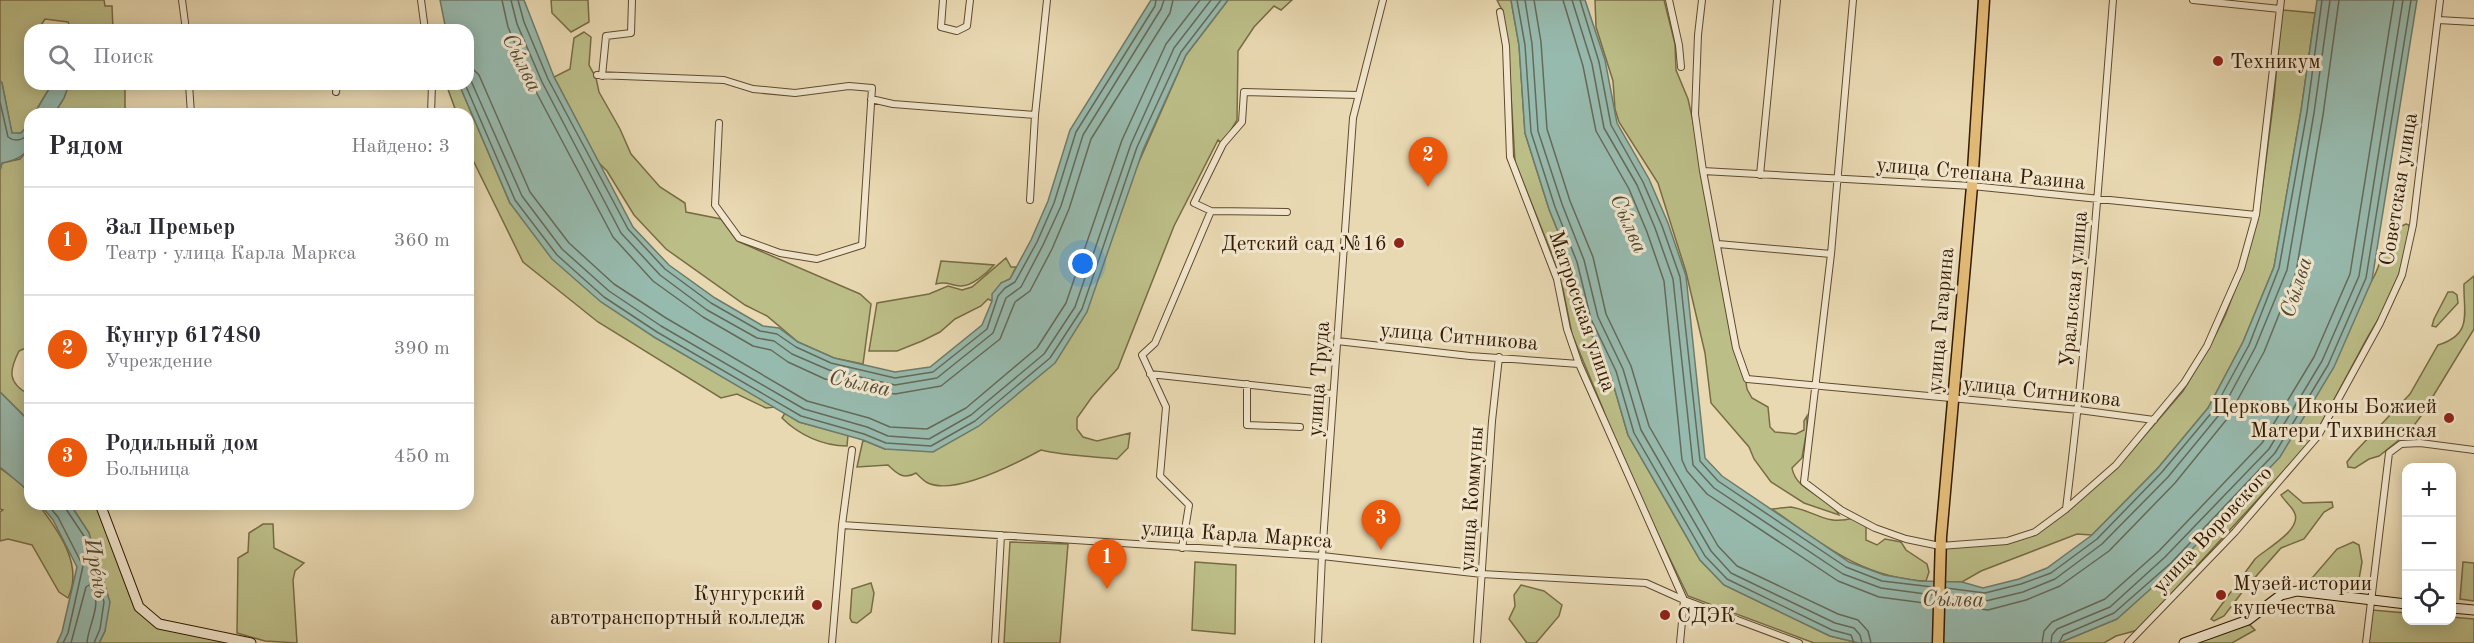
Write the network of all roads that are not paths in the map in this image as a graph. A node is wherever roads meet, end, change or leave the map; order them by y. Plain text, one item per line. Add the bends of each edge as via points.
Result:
1 (182, 0) edge
2 (421, 0) edge
3 (632, 0) edge
4 (943, 0) edge
5 (970, 0) edge
6 (1047, 0) edge
7 (1383, 0) edge
8 (1669, 0) edge
9 (1702, 0) edge
10 (1777, 0) edge
11 (1853, 0) edge
12 (1984, 0) edge
13 (2113, 0) edge
14 (2193, 0) edge
15 (2281, 0) edge
16 (2440, 0) edge
17 (2280, 9) junction
18 (1500, 12) dead end
19 (2438, 20) junction
20 (2474, 22) edge
21 (185, 24) edge
22 (424, 24) edge
23 (1681, 67) dead end
24 (189, 90) edge
25 (432, 90) edge
26 (1358, 95) junction
27 (871, 99) junction
28 (191, 108) edge
29 (431, 108) edge
30 (1035, 115) junction
31 (719, 123) dead end
32 (1703, 171) junction
33 (1760, 175) junction
34 (1838, 179) junction
35 (1972, 186) junction
36 (1030, 200) dead end
37 (2098, 200) junction
38 (1211, 211) junction
39 (1287, 212) dead end
40 (2256, 215) junction
41 (1718, 244) junction
42 (1831, 255) junction
43 (1337, 341) junction
44 (1499, 357) junction
45 (1579, 364) junction
46 (1150, 374) junction
47 (1247, 384) junction
48 (1815, 386) junction
49 (1333, 394) junction
50 (1953, 398) junction
51 (2079, 410) junction
52 (2154, 420) junction
53 (1300, 427) dead end
54 (2318, 436) joint
55 (852, 450) dead end
56 (2474, 450) edge
57 (2066, 509) junction
58 (102, 510) edge
59 (842, 525) junction
60 (1001, 535) junction
61 (1940, 546) junction
62 (1182, 548) junction
63 (1322, 556) junction
64 (1482, 574) junction
65 (1684, 600) junction
66 (2371, 601) junction
67 (2402, 604) edge
68 (2456, 608) edge
69 (2474, 610) edge
70 (251, 643) edge
71 (832, 643) edge
72 (994, 643) edge
73 (1318, 643) edge
74 (1477, 643) edge
75 (1680, 643) edge
76 (1799, 643) edge
77 (1938, 643) edge
78 (2128, 643) edge
79 (2184, 643) edge
80 (2366, 643) edge

1 - 21 street
2 - 22 street
3 - 27 street via 630,33 606,36 599,75 724,80 753,89 795,93 849,86 872,88
4 - 5 street via 941,27 957,31 967,26
6 - 30 street
7 - 26 street
8 - 23 street
9 - 32 street via 1695,114
10 - 33 street
11 - 34 street
12 - 35 main road, улица Гагарина
13 - 37 street, Уральская улица
14 - 17 street
15 - 17 street
16 - 19 street, Советская улица
17 - 40 street
18 - 45 street, Матросская улица via 1506,46 1510,157 1557,279
19 - 20 street
19 - 54 street, Советская улица via 2414,225 2402,275
24 - 28 street
25 - 29 street
26 - 38 street via 1244,92 1242,122 1223,144 1194,204
26 - 43 street, улица Труда via 1353,118
27 - 30 street
27 - 31 street via 862,245 817,259 780,253 739,238 715,205
30 - 36 street
32 - 33 street, улица Степана Разина
32 - 41 street
33 - 34 street, улица Степана Разина
34 - 35 street, улица Степана Разина
34 - 42 street
35 - 37 street, улица Степана Разина
35 - 50 main road, улица Гагарина
37 - 40 street, улица Степана Разина
37 - 51 street, Уральская улица
38 - 39 street
38 - 46 street via 1155,344 1142,355
40 - 52 street via 2241,268 2207,346
41 - 42 street
41 - 48 street, улица Ситникова via 1736,348 1747,379
42 - 48 street
43 - 44 street, улица Ситникова
43 - 49 street, улица Труда
44 - 45 street, улица Ситникова
44 - 64 street, улица Коммуны
45 - 65 street, Матросская улица
46 - 47 street
46 - 62 street via 1166,407 1160,476 1189,505
47 - 49 street
47 - 53 street via 1247,425
48 - 50 street, улица Ситникова
48 - 61 street via 1804,482 1841,510 1875,528
49 - 63 street, улица Труда
50 - 51 street, улица Ситникова
50 - 61 main road, улица Гагарина
51 - 52 street, улица Ситникова
51 - 57 street, Уральская улица
52 - 57 street via 2116,465
54 - 78 street, улица Воровского via 2235,532
55 - 59 street
56 - 66 street via 2420,443 2401,444 2389,453
57 - 61 street via 2035,532 2007,542
58 - 70 street via 139,607 159,624
59 - 60 street, улица Карла Маркса
59 - 71 street
60 - 62 street, улица Карла Маркса
60 - 72 street
61 - 77 main road, улица Гагарина
62 - 63 street, улица Карла Маркса
63 - 64 street, улица Карла Маркса
63 - 73 street, улица Труда
64 - 65 street, улица Карла Маркса via 1646,583
64 - 74 street, улица Коммуны
65 - 75 street, Матросская улица
65 - 76 street, улица Карла Маркса
66 - 67 street
66 - 79 street via 2297,591 2281,595 2248,620
66 - 80 street
68 - 69 street

